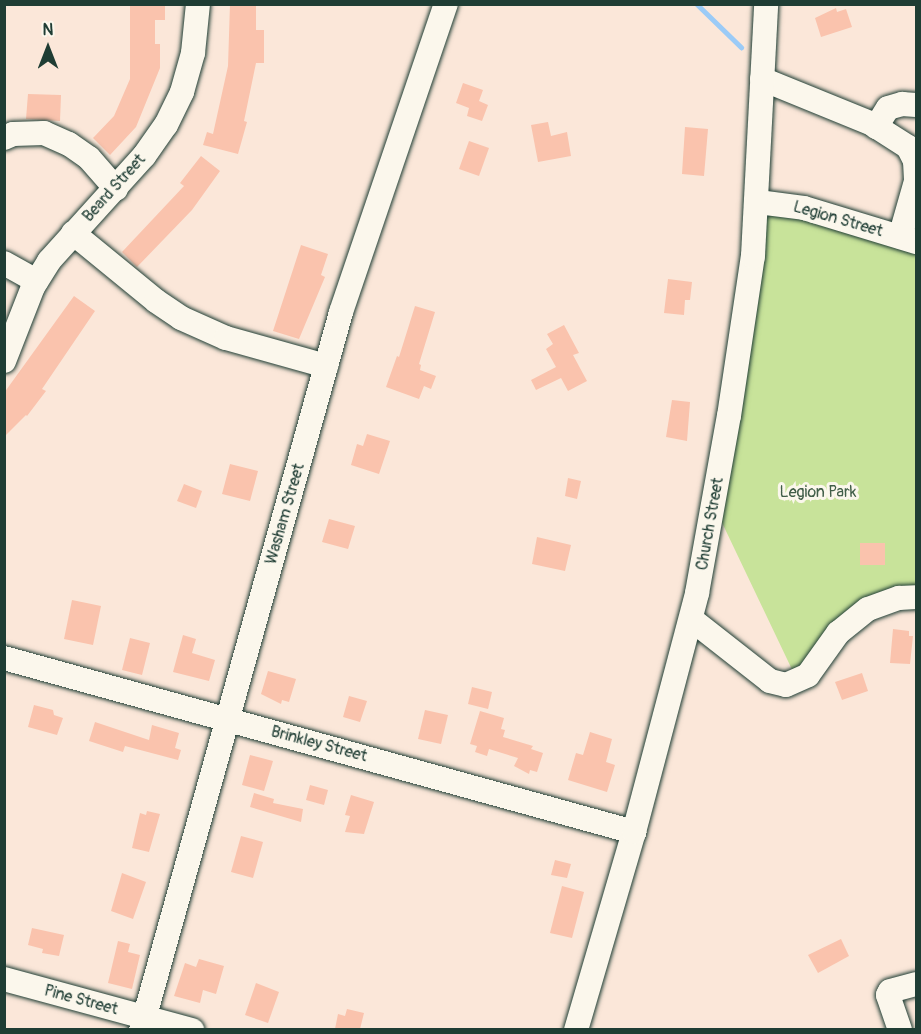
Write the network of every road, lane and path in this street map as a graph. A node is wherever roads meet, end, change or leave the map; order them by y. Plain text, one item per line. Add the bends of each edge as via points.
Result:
1 (198, 4) edge
2 (446, 4) edge
3 (766, 4) edge
4 (762, 79) junction
5 (916, 105) edge
6 (876, 127) junction
7 (4, 138) edge
8 (116, 189) junction
9 (758, 202) junction
10 (73, 233) junction
11 (908, 239) edge
12 (4, 263) edge
13 (36, 281) junction
14 (4, 361) edge
15 (326, 366) junction
16 (916, 597) edge
17 (691, 620) junction
18 (4, 658) edge
19 (228, 719) junction
20 (634, 832) junction
21 (4, 979) edge
22 (916, 984) edge
23 (143, 1023) edge
24 (192, 1029) edge
25 (576, 1029) edge
26 (900, 1029) edge

1 - 8 street, Beard Street via 193,52 182,92 166,125
2 - 15 street, Washam Street via 382,187
3 - 4 street, Church Street
4 - 6 street
4 - 9 street, Church Street
5 - 6 street via 888,108
6 - 11 street via 908,147 915,161
7 - 8 street via 44,133 69,144 89,158
8 - 10 street, Beard Street
9 - 11 street, Legion Street via 804,208
9 - 17 street, Church Street via 729,416
10 - 13 street, Beard Street
10 - 15 street via 181,318 226,338
12 - 13 street
13 - 14 street, Beard Street
15 - 19 street, Washam Street
16 - 17 street via 891,600 861,614 838,633 808,675 786,685 770,681
17 - 20 street, Church Street
18 - 19 street, Brinkley Street
19 - 20 street, Brinkley Street
19 - 23 street, Washam Street
20 - 25 street, Church Street
21 - 23 street, Pine Street
22 - 26 street via 890,991 888,996
23 - 24 street, Pine Street

